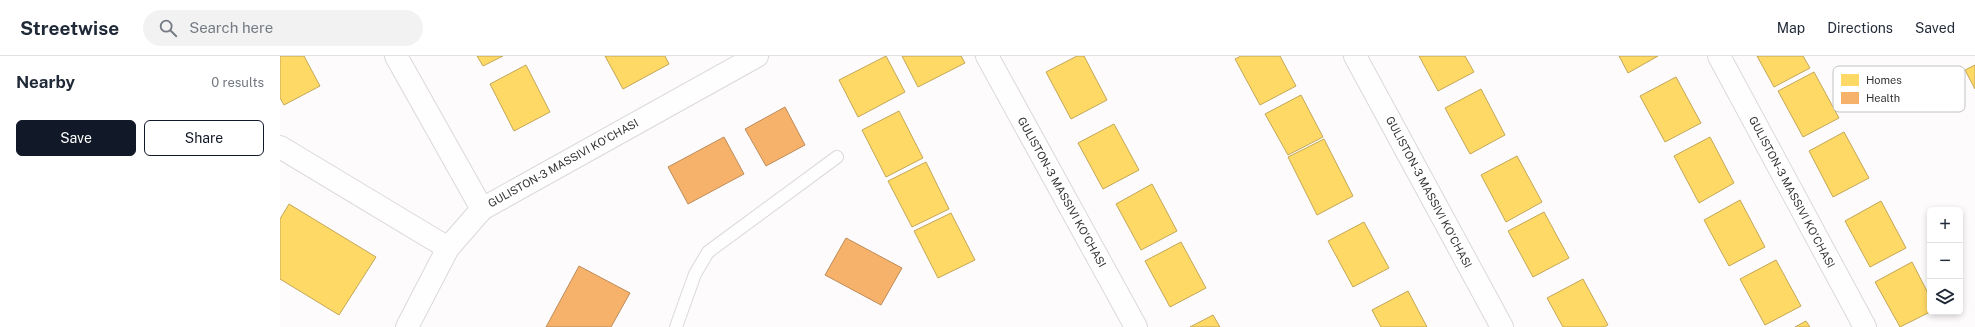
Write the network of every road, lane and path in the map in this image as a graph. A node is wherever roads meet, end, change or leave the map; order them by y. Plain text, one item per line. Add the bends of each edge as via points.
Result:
1 (396, 56) edge
2 (757, 56) edge
3 (987, 56) edge
4 (1355, 56) edge
5 (1719, 56) edge
6 (280, 147) edge
7 (838, 157) dead end
8 (482, 209) junction
9 (448, 248) junction
10 (407, 327) edge
11 (676, 327) edge
12 (1136, 327) edge
13 (1502, 327) edge
14 (1865, 327) edge

1 - 8 street
2 - 8 street, GULISTON-3 MASSIVI KO'CHASI
3 - 12 street, GULISTON-3 MASSIVI KO'CHASI
4 - 13 street, GULISTON-3 MASSIVI KO'CHASI
5 - 14 street, GULISTON-3 MASSIVI KO'CHASI
6 - 9 street
7 - 11 lane via 708,252 695,274
8 - 9 street, GULISTON-3 MASSIVI KO'CHASI
9 - 10 street, GULISTON-3 MASSIVI KO'CHASI

